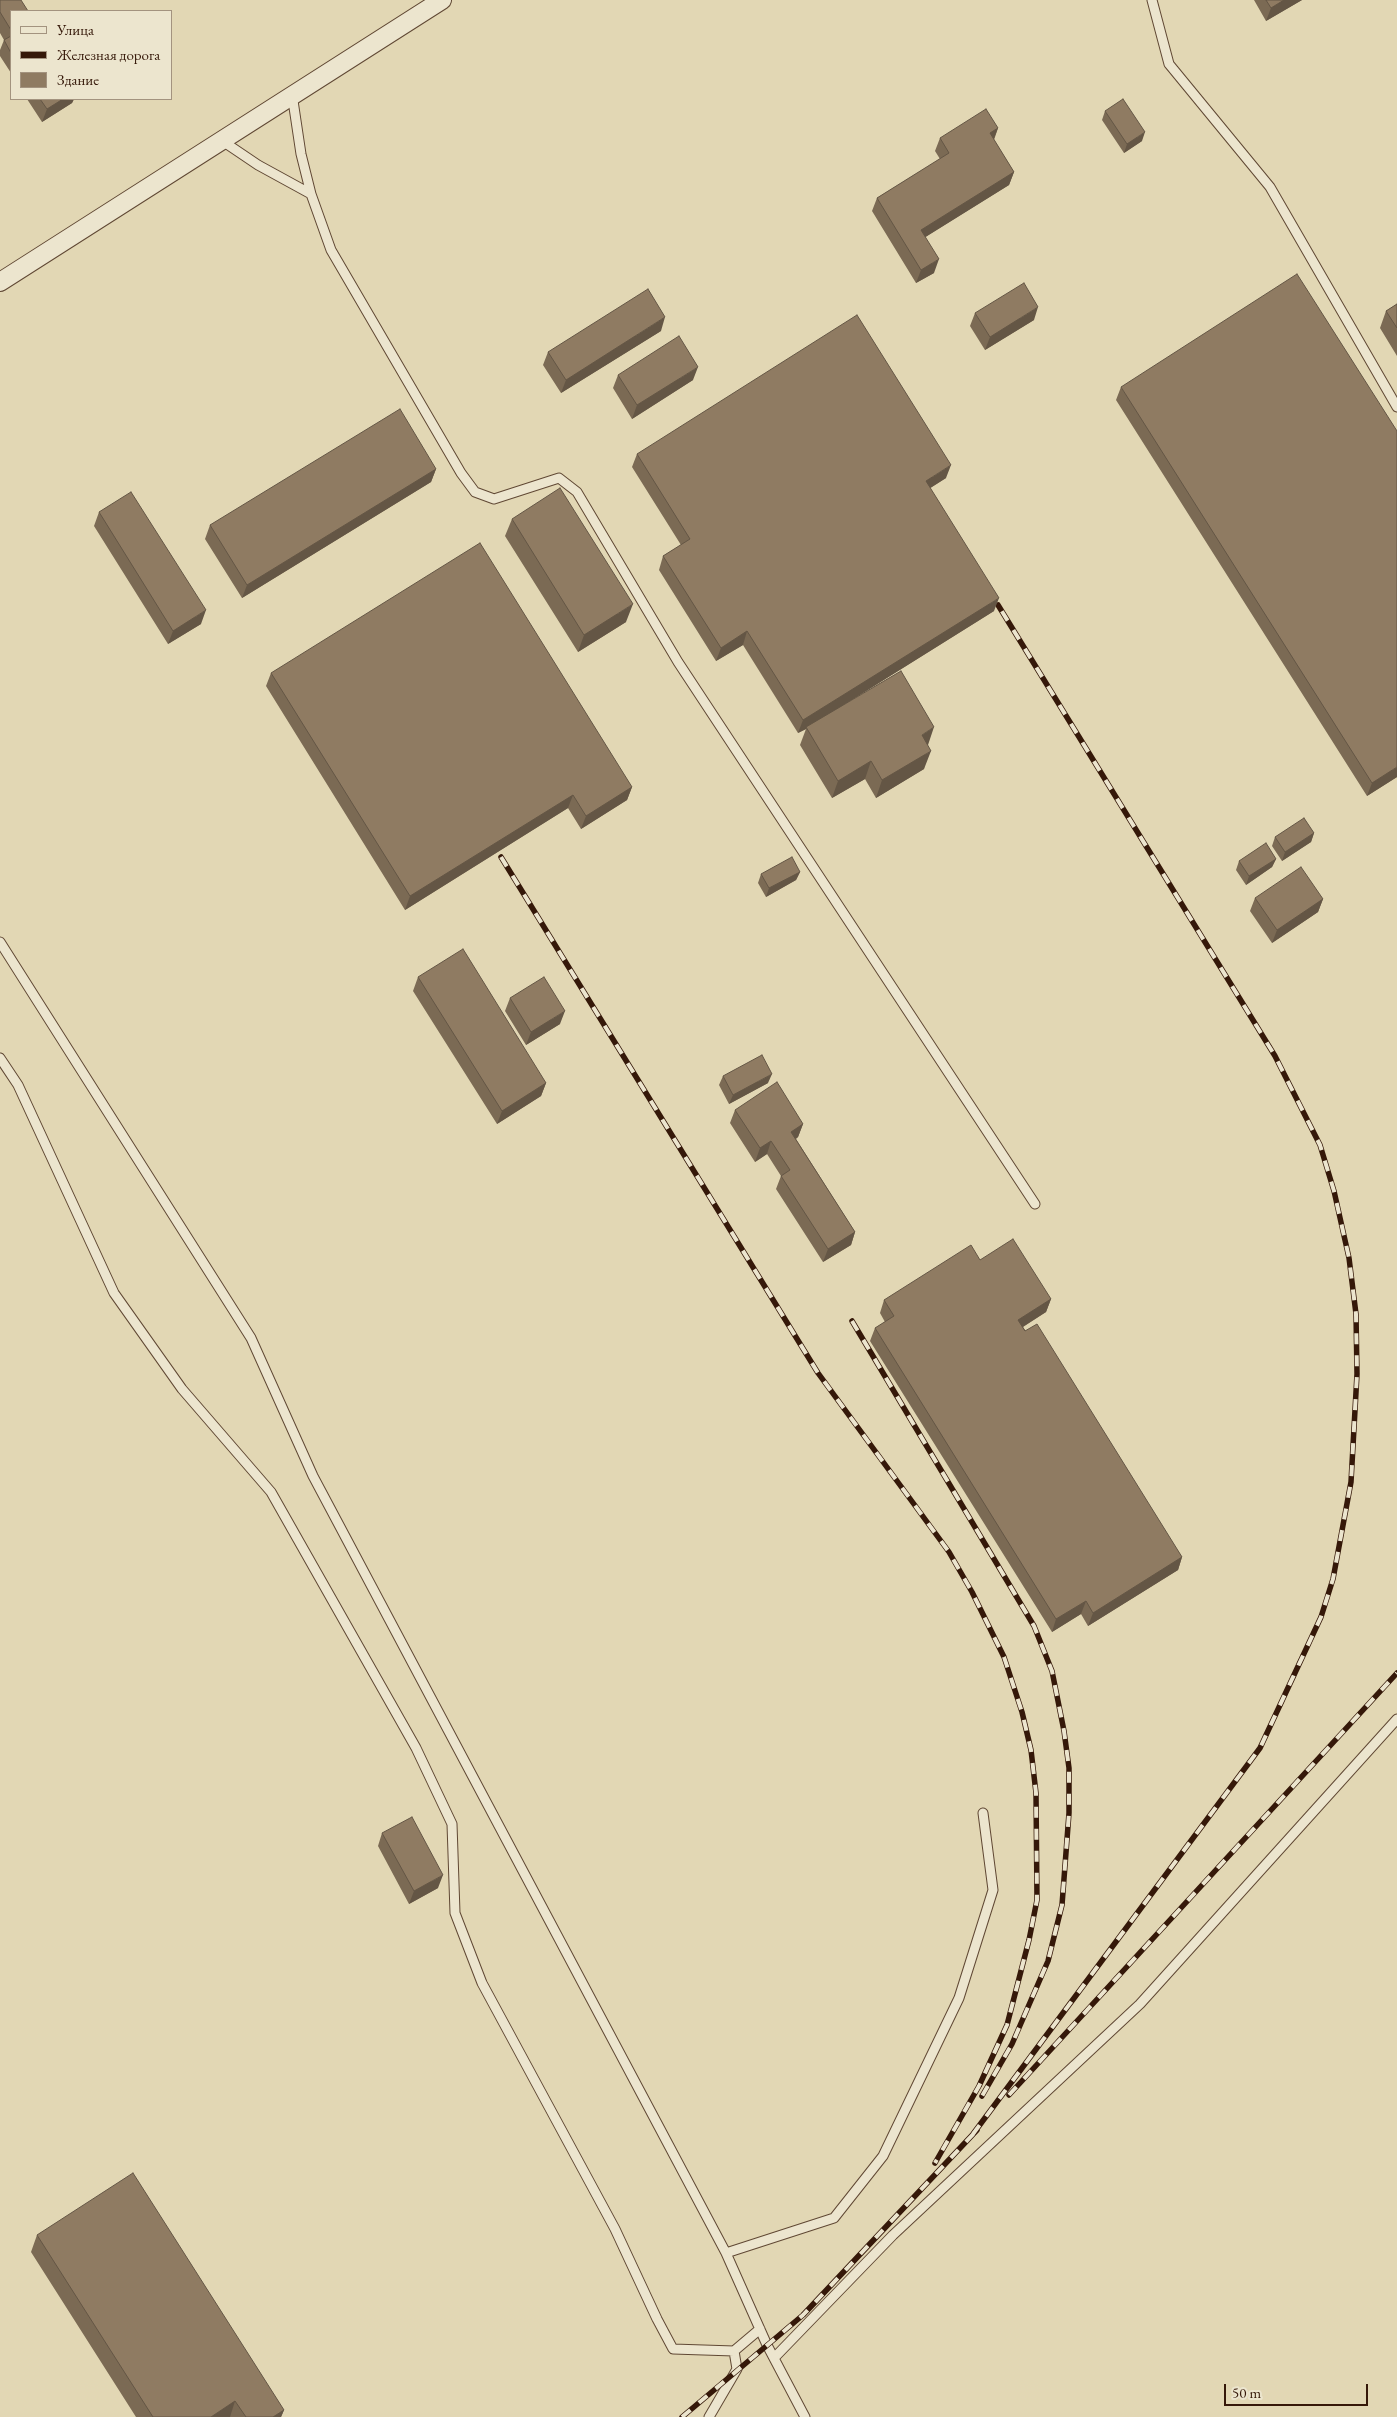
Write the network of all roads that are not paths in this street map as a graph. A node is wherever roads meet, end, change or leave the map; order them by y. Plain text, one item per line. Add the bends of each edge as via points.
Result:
1 (442, 0) edge
2 (1152, 0) edge
3 (292, 94) junction
4 (221, 140) junction
5 (311, 194) junction
6 (0, 282) edge
7 (1397, 407) edge
8 (0, 942) edge
9 (0, 1058) edge
10 (1035, 1204) dead end
11 (1397, 1719) edge
12 (983, 1813) dead end
13 (726, 2253) junction
14 (760, 2329) junction
15 (734, 2352) junction
16 (774, 2358) junction
17 (709, 2417) edge
18 (805, 2417) edge

1 - 3 street
2 - 7 lane via 1169,64 1270,188
3 - 4 street
3 - 5 lane
4 - 5 lane
4 - 6 street
5 - 10 lane via 331,250 475,492 494,499 559,478 577,492 678,662
8 - 13 lane via 251,1338 313,1476
9 - 15 lane via 18,1085 114,1293 182,1389 271,1492 416,1748 452,1824 456,1913 482,1984 615,2229 673,2350
11 - 16 lane via 1140,2004 893,2235
12 - 13 lane via 993,1890 959,1998 883,2156 834,2218
13 - 14 lane
14 - 15 lane
14 - 16 lane
15 - 17 lane via 737,2369
16 - 18 lane

